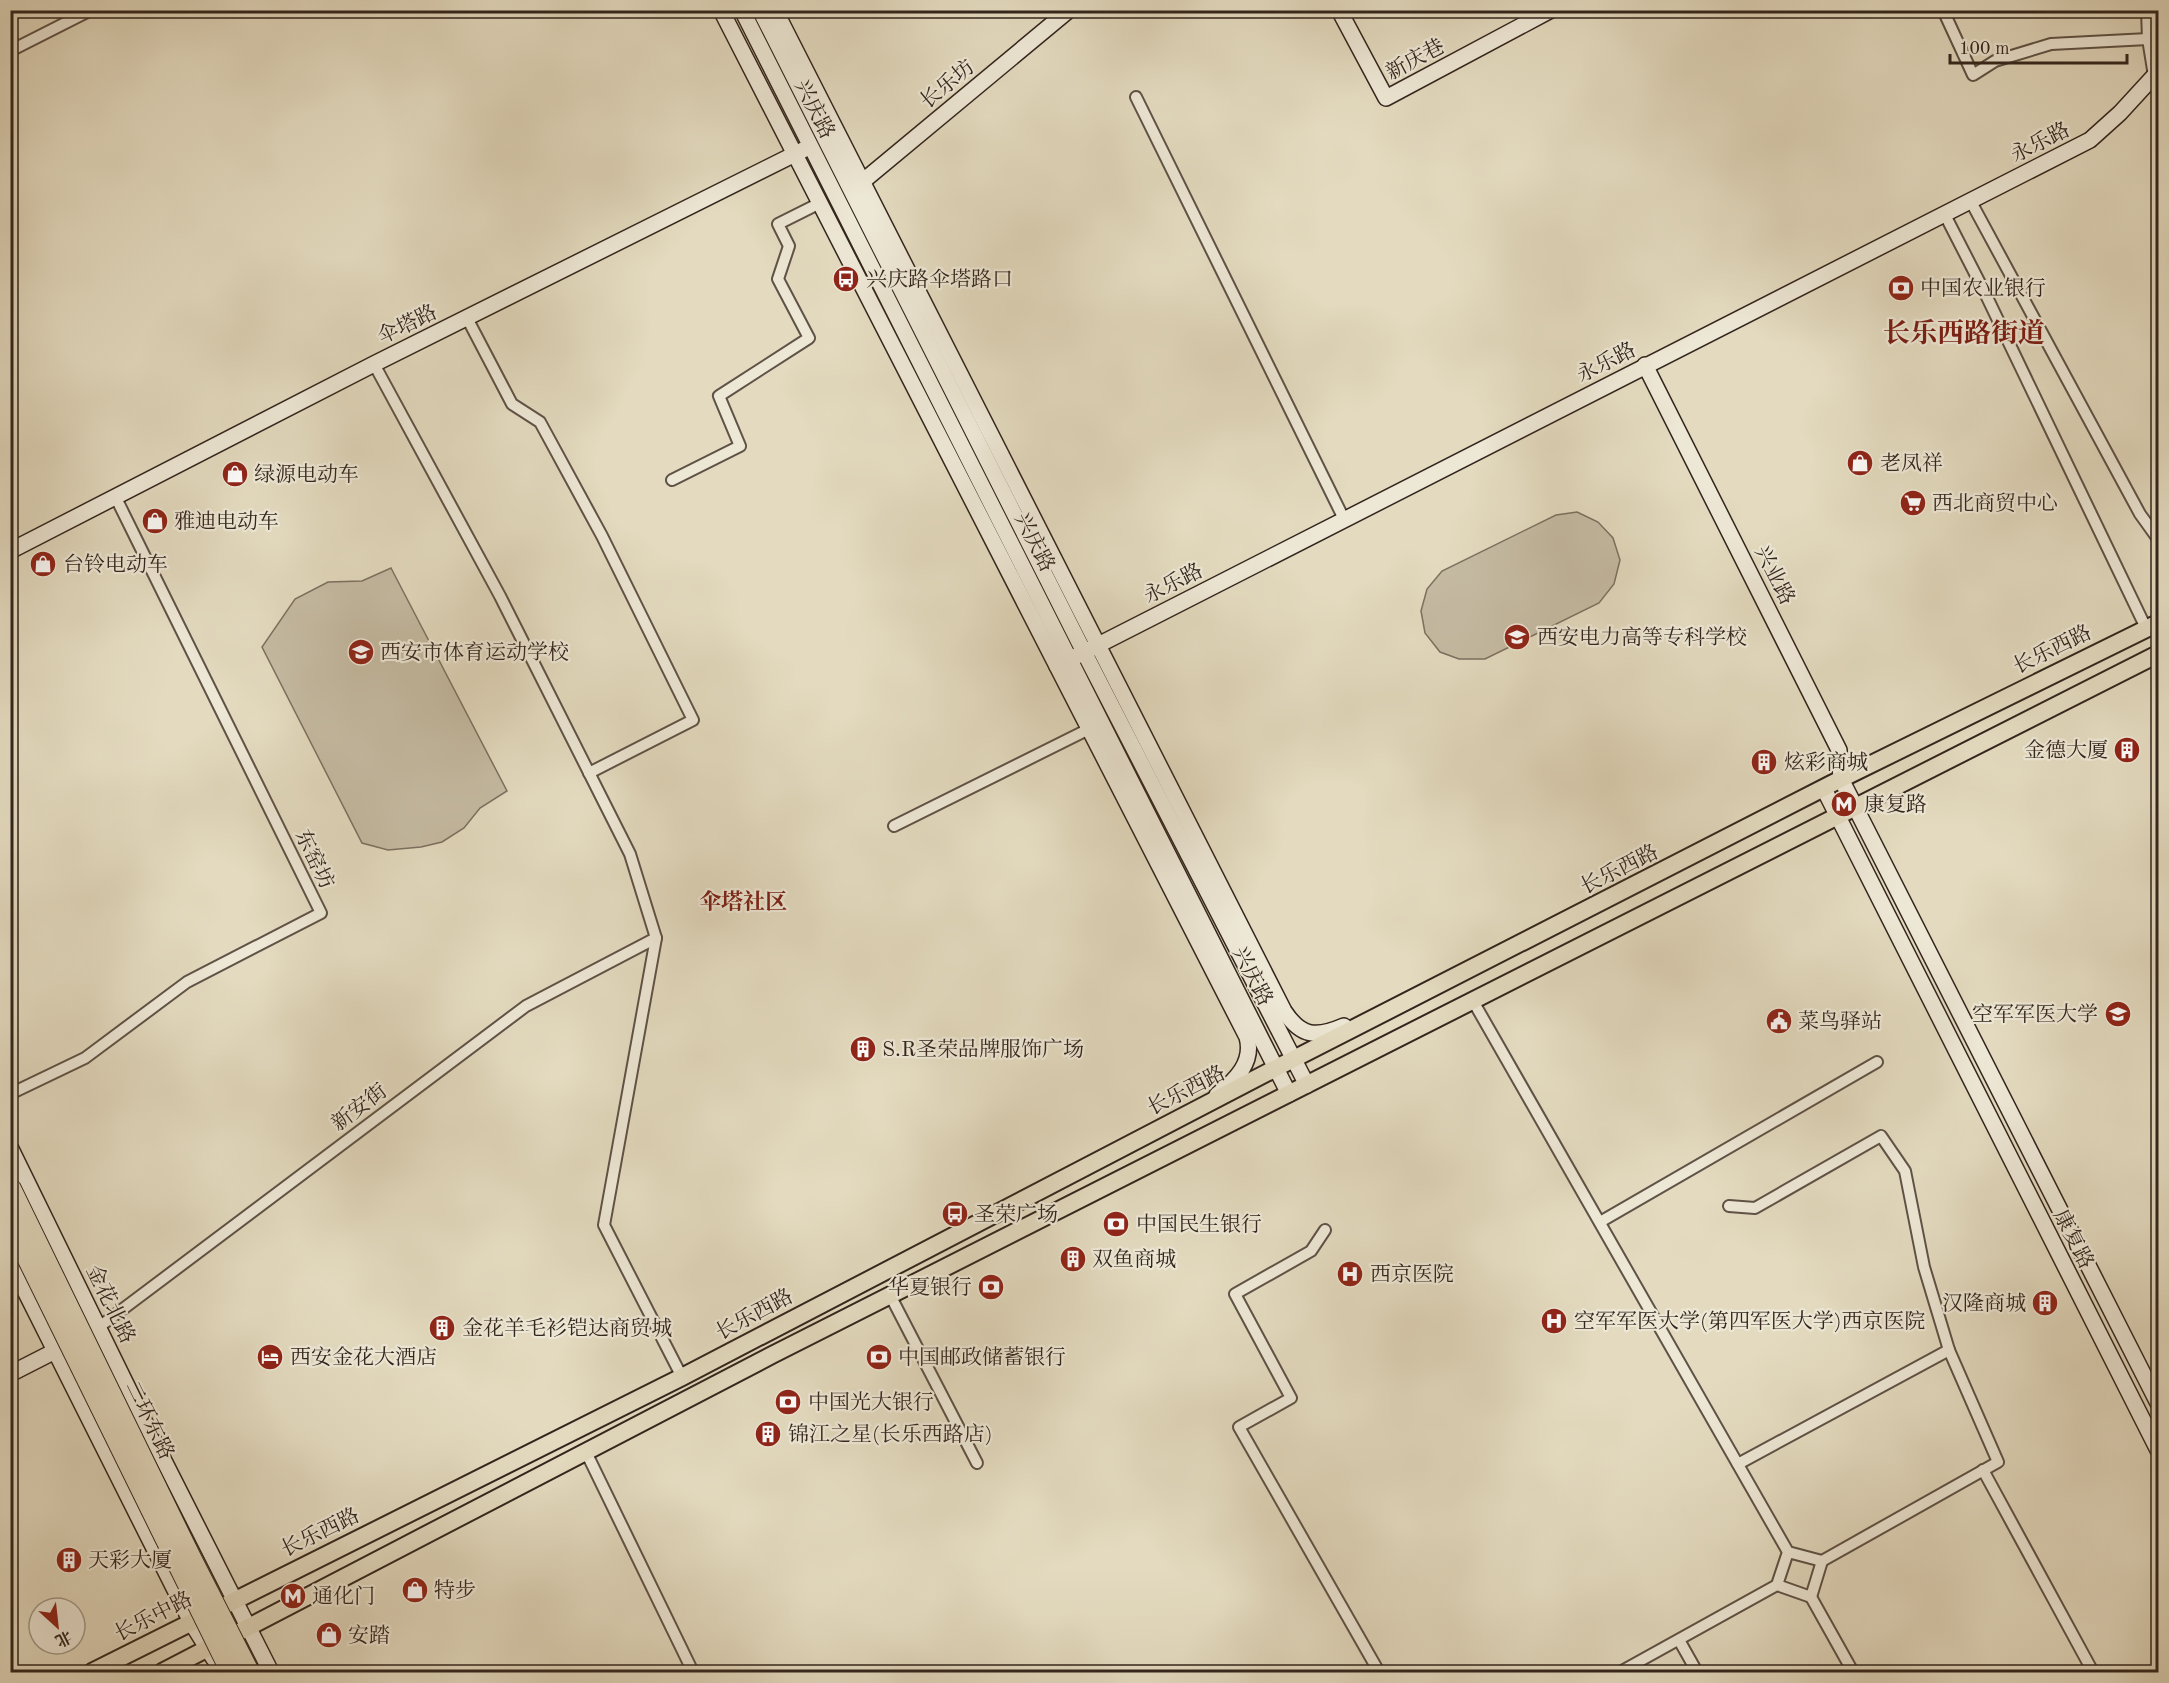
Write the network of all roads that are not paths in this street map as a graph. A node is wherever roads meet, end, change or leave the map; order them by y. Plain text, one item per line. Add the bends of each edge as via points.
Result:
1 (91, 10) edge
2 (721, 10) edge
3 (742, 10) edge
4 (760, 10) edge
5 (775, 10) edge
6 (1069, 10) edge
7 (1339, 10) edge
8 (1551, 10) edge
9 (1943, 10) edge
10 (2147, 10) edge
11 (2148, 39) junction
12 (10, 51) edge
13 (2156, 75) edge
14 (1136, 97) dead end
15 (825, 139) junction
16 (811, 147) junction
17 (795, 154) junction
18 (857, 186) junction
19 (1970, 200) junction
20 (820, 203) junction
21 (1944, 213) junction
22 (467, 318) junction
23 (374, 364) junction
24 (1645, 365) junction
25 (672, 480) dead end
26 (116, 498) junction
27 (1344, 519) junction
28 (2158, 539) edge
29 (10, 551) edge
30 (2152, 625) edge
31 (1091, 648) junction
32 (2158, 654) edge
33 (1063, 663) junction
34 (1089, 729) junction
35 (589, 773) junction
36 (1841, 779) junction
37 (1824, 789) junction
38 (1855, 807) junction
39 (1837, 816) junction
40 (894, 826) dead end
41 (656, 938) junction
42 (1261, 967) junction
43 (1264, 1000) junction
44 (1473, 1001) junction
45 (1393, 1009) junction
46 (1295, 1059) junction
47 (1877, 1062) dead end
48 (1276, 1068) junction
49 (1308, 1085) junction
50 (10, 1094) edge
51 (1288, 1094) junction
52 (1199, 1108) junction
53 (10, 1147) edge
54 (10, 1187) edge
55 (1730, 1206) dead end
56 (1600, 1222) junction
57 (10, 1223) edge
58 (1325, 1230) dead end
59 (10, 1261) edge
60 (891, 1295) junction
61 (99, 1327) junction
62 (57, 1350) junction
63 (1949, 1350) junction
64 (10, 1374) edge
65 (682, 1377) junction
66 (2158, 1403) edge
67 (2158, 1450) edge
68 (586, 1452) junction
69 (977, 1463) dead end
70 (1738, 1464) junction
71 (1983, 1470) junction
72 (1788, 1552) junction
73 (1822, 1561) junction
74 (1777, 1585) junction
75 (1811, 1597) junction
76 (235, 1599) junction
77 (191, 1622) junction
78 (249, 1629) junction
79 (1679, 1640) junction
80 (209, 1649) junction
81 (92, 1672) edge
82 (162, 1672) edge
83 (221, 1672) edge
84 (231, 1672) edge
85 (249, 1672) edge
86 (270, 1672) edge
87 (693, 1672) edge
88 (1379, 1672) edge
89 (1620, 1672) edge
90 (1697, 1672) edge
91 (1853, 1672) edge
92 (2092, 1672) edge

1 - 12 street
2 - 17 street
3 - 16 street, 兴庆路
4 - 15 street, 兴庆路
5 - 18 street
6 - 18 street, 长乐坊
7 - 8 street, 新庆巷 via 1386,98
9 - 11 street via 1973,75 1995,61 2051,44
10 - 11 street
11 - 13 street
13 - 19 street, 永乐路 via 2090,140
14 - 27 street
15 - 16 street, 伞塔路
15 - 18 street, 兴庆路
16 - 17 street, 伞塔路
16 - 33 street, 兴庆路
17 - 20 street
17 - 22 street, 伞塔路
18 - 31 street, 兴庆路
19 - 21 street, 永乐路
19 - 28 street via 2140,514
20 - 25 street via 778,224 789,246 778,279 808,338 719,396 740,446
20 - 33 street
21 - 24 street, 永乐路
21 - 30 street
22 - 23 street, 伞塔路
22 - 35 street via 512,404 540,422 602,536 693,720
23 - 26 street, 伞塔路
23 - 35 street via 500,596
24 - 27 street, 永乐路
24 - 36 street, 兴业路 via 1839,750
26 - 29 street, 伞塔路
26 - 50 street, 东窑坊 via 321,913 187,982 85,1058
27 - 31 street, 永乐路
30 - 36 main road, 长乐西路
31 - 33 street, 永乐路
31 - 42 street
31 - 43 street, 兴庆路
32 - 38 main road
33 - 34 street
33 - 48 street, 兴庆路
34 - 40 street
34 - 52 street via 1250,1047 1245,1066
35 - 41 street via 630,854
36 - 37 main road, 长乐西路
36 - 38 street, 兴业路
37 - 39 street, 康复路
37 - 45 main road, 长乐西路
38 - 39 main road
38 - 66 street, 康复路
39 - 44 main road
39 - 67 street, 康复路
41 - 61 street, 新安街 via 526,1006
41 - 65 street via 604,1225
42 - 43 street
42 - 45 street via 1292,1024 1303,1031 1330,1032
43 - 46 street, 兴庆路
44 - 49 main road
44 - 56 street
45 - 46 main road, 长乐西路
46 - 48 main road, 长乐西路
46 - 49 street, 兴庆路
47 - 56 street
48 - 51 street, 兴庆路
48 - 52 main road, 长乐西路
49 - 51 main road
51 - 60 main road
52 - 65 main road, 长乐西路
53 - 61 street, 金花北路
54 - 85 highway, 二环东路, bridge
55 - 63 street via 1755,1208 1881,1136 1905,1171 1923,1267
56 - 70 street
57 - 84 highway, 二环东路, bridge
58 - 88 street via 1311,1251 1235,1294 1291,1398 1239,1427
59 - 62 street
60 - 68 main road
60 - 69 street
61 - 76 street, 金花北路
62 - 64 street
62 - 77 street
63 - 70 street
63 - 71 street via 1998,1461
65 - 76 main road, 长乐西路
68 - 78 main road
68 - 87 street
70 - 72 street
71 - 73 street
71 - 92 street
72 - 73 street
72 - 74 street
73 - 75 street
74 - 75 street
74 - 79 street
75 - 91 street
76 - 77 main road, 长乐中路
76 - 78 street, 金花北路
77 - 80 street
77 - 81 main road, 长乐中路
78 - 80 main road
78 - 86 street, 金花北路
79 - 89 street
79 - 90 street
80 - 82 main road
80 - 83 street

